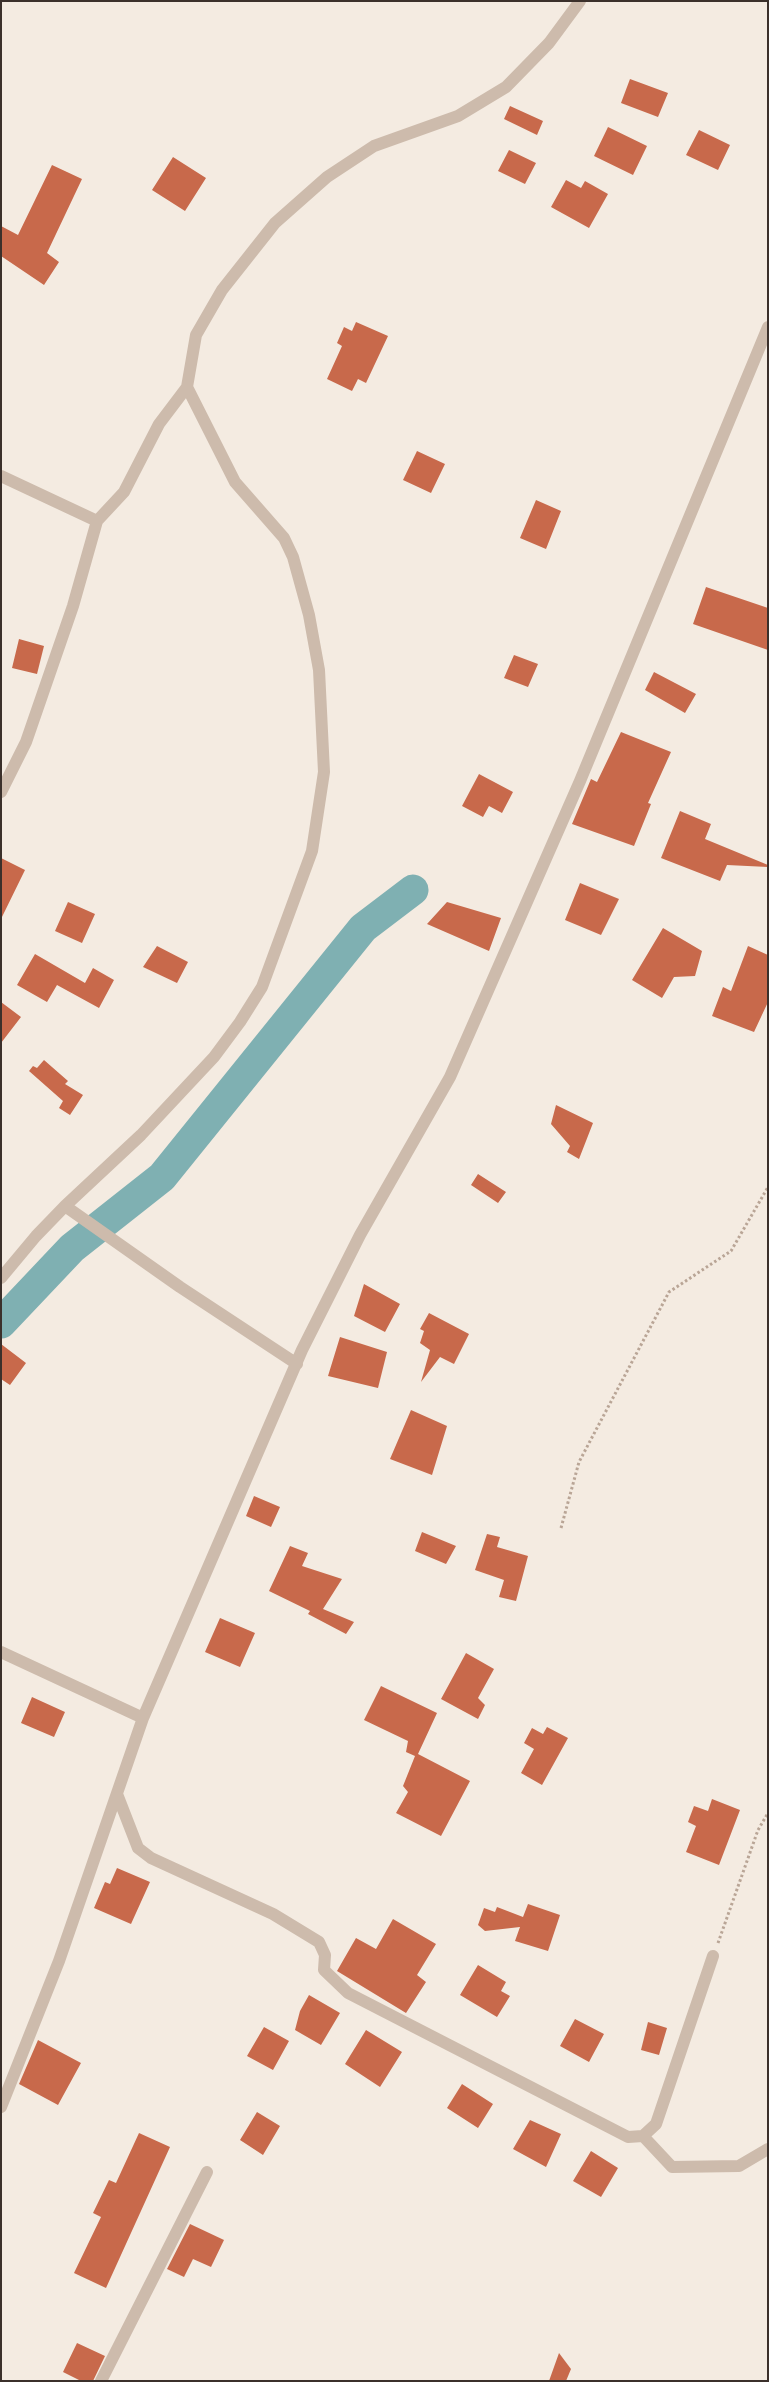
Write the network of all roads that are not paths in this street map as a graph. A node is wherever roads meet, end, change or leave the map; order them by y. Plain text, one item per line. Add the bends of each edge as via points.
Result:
1 (580, 1) edge
2 (768, 327) edge
3 (187, 387) junction
4 (1, 476) edge
5 (97, 521) junction
6 (1, 792) edge
7 (65, 1206) junction
8 (1, 1278) edge
9 (297, 1364) junction
10 (1, 1652) edge
11 (143, 1718) junction
12 (116, 1794) junction
13 (713, 1956) road end
14 (1, 2107) edge
15 (643, 2136) junction
16 (768, 2149) edge
17 (207, 2172) dead end
18 (101, 2381) edge

1 - 3 street via 549,43 506,87 458,116 374,146 327,177 275,223 222,290 196,335
2 - 9 street via 580,781 450,1077 360,1236
3 - 5 street via 159,424 124,492
3 - 7 street via 235,482 284,538 293,557 319,670 324,772 312,850 262,987 214,1057 141,1135
4 - 5 street
5 - 6 street via 73,606 26,742
7 - 8 street
7 - 9 street
9 - 11 street
10 - 11 street
11 - 12 street
12 - 14 street via 59,1960
12 - 15 street via 138,1848 151,1858 273,1914 319,1942 326,1955 324,1970 348,1993 628,2137
13 - 15 street via 656,2124
15 - 16 street via 672,2167 739,2166
17 - 18 street

